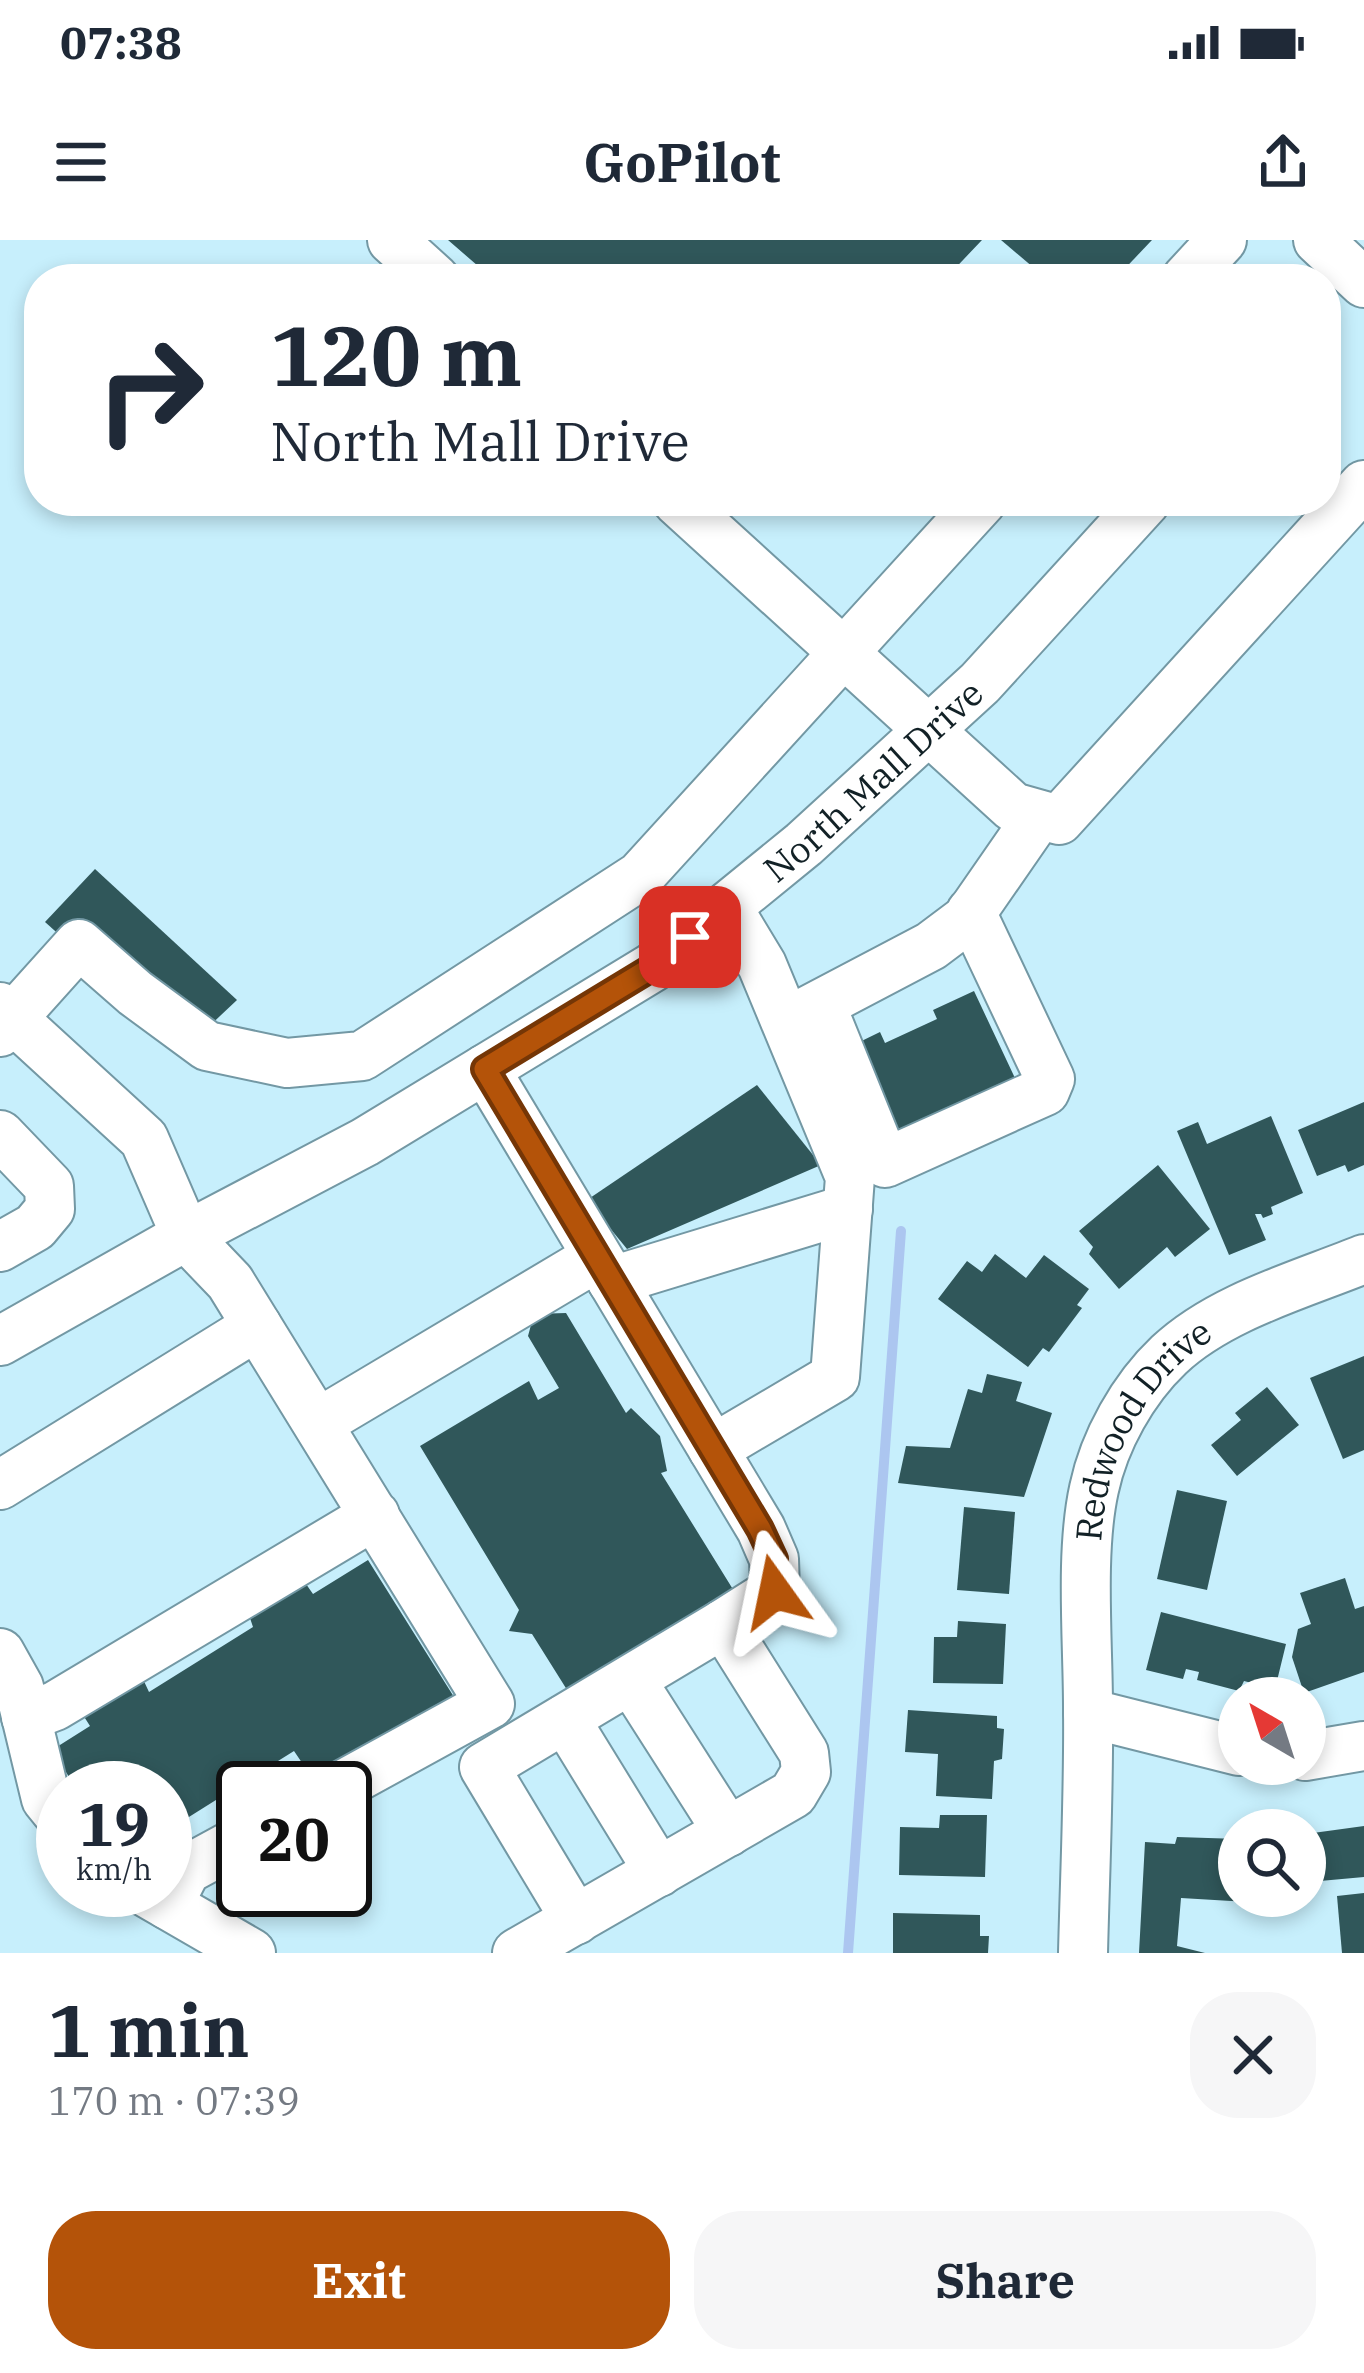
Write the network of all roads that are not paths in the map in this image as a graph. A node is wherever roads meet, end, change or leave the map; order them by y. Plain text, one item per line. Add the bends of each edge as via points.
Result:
1 (392, 240) edge
2 (1222, 240) edge
3 (1318, 240) edge
4 (418, 264) edge
5 (1200, 264) edge
6 (1337, 264) edge
7 (1364, 485) edge
8 (1341, 510) edge
9 (693, 516) edge
10 (968, 516) edge
11 (1132, 516) edge
12 (1336, 516) edge
13 (843, 652) junction
14 (928, 730) junction
15 (1039, 814) junction
16 (727, 907) junction
17 (971, 912) junction
18 (804, 1013) junction
19 (4, 1019) edge
20 (485, 1069) junction
21 (0, 1135) edge
22 (848, 1209) junction
23 (186, 1236) junction
24 (0, 1247) edge
25 (1364, 1259) edge
26 (604, 1269) junction
27 (257, 1326) junction
28 (0, 1341) edge
29 (318, 1423) junction
30 (712, 1449) junction
31 (0, 1486) edge
32 (375, 1516) junction
33 (723, 1624) junction
34 (0, 1653) edge
35 (631, 1680) junction
36 (1088, 1714) junction
37 (26, 1717) junction
38 (565, 1719) junction
39 (1218, 1745) edge
40 (1364, 1746) edge
41 (1326, 1752) edge
42 (37, 1761) edge
43 (372, 1769) edge
44 (728, 1832) junction
45 (659, 1872) junction
46 (189, 1917) edge
47 (576, 1920) junction
48 (251, 1953) edge
49 (517, 1953) edge
50 (1083, 1953) edge

1 - 4 street
2 - 5 street
3 - 6 street
7 - 8 street
9 - 13 street
10 - 13 street
11 - 14 street, North Mall Drive
12 - 15 street via 1059,820
13 - 14 street
13 - 19 street via 640,876 362,1056 287,1063 207,1046 79,944
14 - 15 street via 1013,808
14 - 16 street, North Mall Drive
15 - 17 street
16 - 18 street
16 - 20 street, North Mall Drive via 653,967
17 - 18 street via 931,946
17 - 18 street via 1050,1078 1046,1091 885,1163
18 - 22 street via 850,1177
19 - 23 street via 144,1138
20 - 23 street, North Mall Drive
20 - 26 street
21 - 24 street via 49,1186 50,1209
22 - 26 street
22 - 30 street via 835,1376
23 - 27 street via 230,1282
23 - 28 street, North Mall Drive
25 - 36 street, Redwood Drive via 1208,1327 1140,1387 1094,1489
26 - 29 street
26 - 30 street
27 - 29 street
27 - 31 street
29 - 32 street
30 - 33 street via 774,1559 775,1592
32 - 37 street
32 - 43 street via 490,1704
33 - 35 street
33 - 44 street via 803,1753 806,1772 793,1794
34 - 37 street
35 - 38 street
35 - 44 street
36 - 39 street
36 - 50 street, Redwood Drive
37 - 42 street
38 - 45 street
38 - 47 street via 484,1767
40 - 41 street
44 - 45 street
45 - 47 street
46 - 48 street
47 - 49 street

